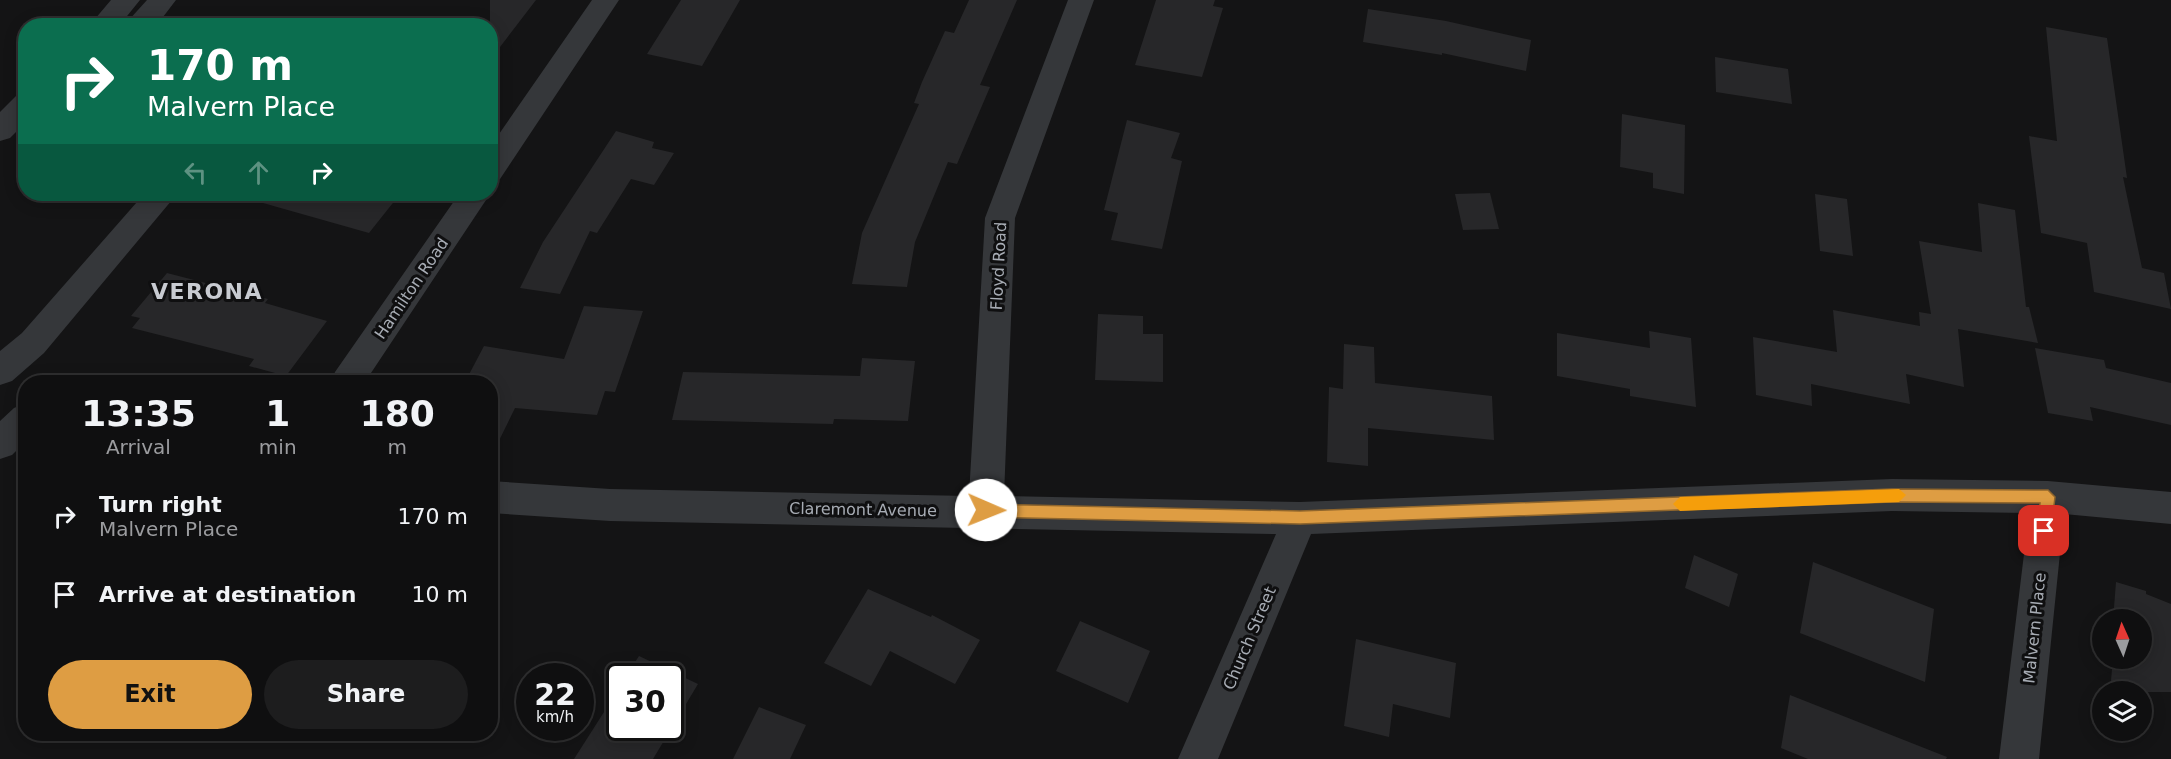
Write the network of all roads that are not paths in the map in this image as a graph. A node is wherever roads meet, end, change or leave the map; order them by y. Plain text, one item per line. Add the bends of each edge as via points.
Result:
1 (127, 0) edge
2 (163, 0) edge
3 (606, 0) edge
4 (1082, 0) edge
5 (110, 18) edge
6 (145, 18) edge
7 (18, 112) edge
8 (0, 130) edge
9 (498, 159) edge
10 (156, 201) edge
11 (470, 201) edge
12 (0, 371) edge
13 (352, 375) edge
14 (18, 380) edge
15 (18, 426) edge
16 (0, 444) edge
17 (2048, 497) junction
18 (498, 498) edge
19 (2171, 508) edge
20 (986, 510) junction
21 (1300, 518) junction
22 (1198, 759) edge
23 (2019, 759) edge

1 - 5 street
2 - 6 street
3 - 9 street
4 - 20 street, Floyd Road via 1000,218
7 - 8 street
10 - 12 street via 33,343
11 - 13 street, Hamilton Road
12 - 14 street
15 - 16 street
17 - 19 street, Claremont Avenue
17 - 21 street, Claremont Avenue via 1892,495
17 - 23 street, Malvern Place
18 - 20 street, Claremont Avenue via 610,505
20 - 21 street, Claremont Avenue
21 - 22 street, Church Street

